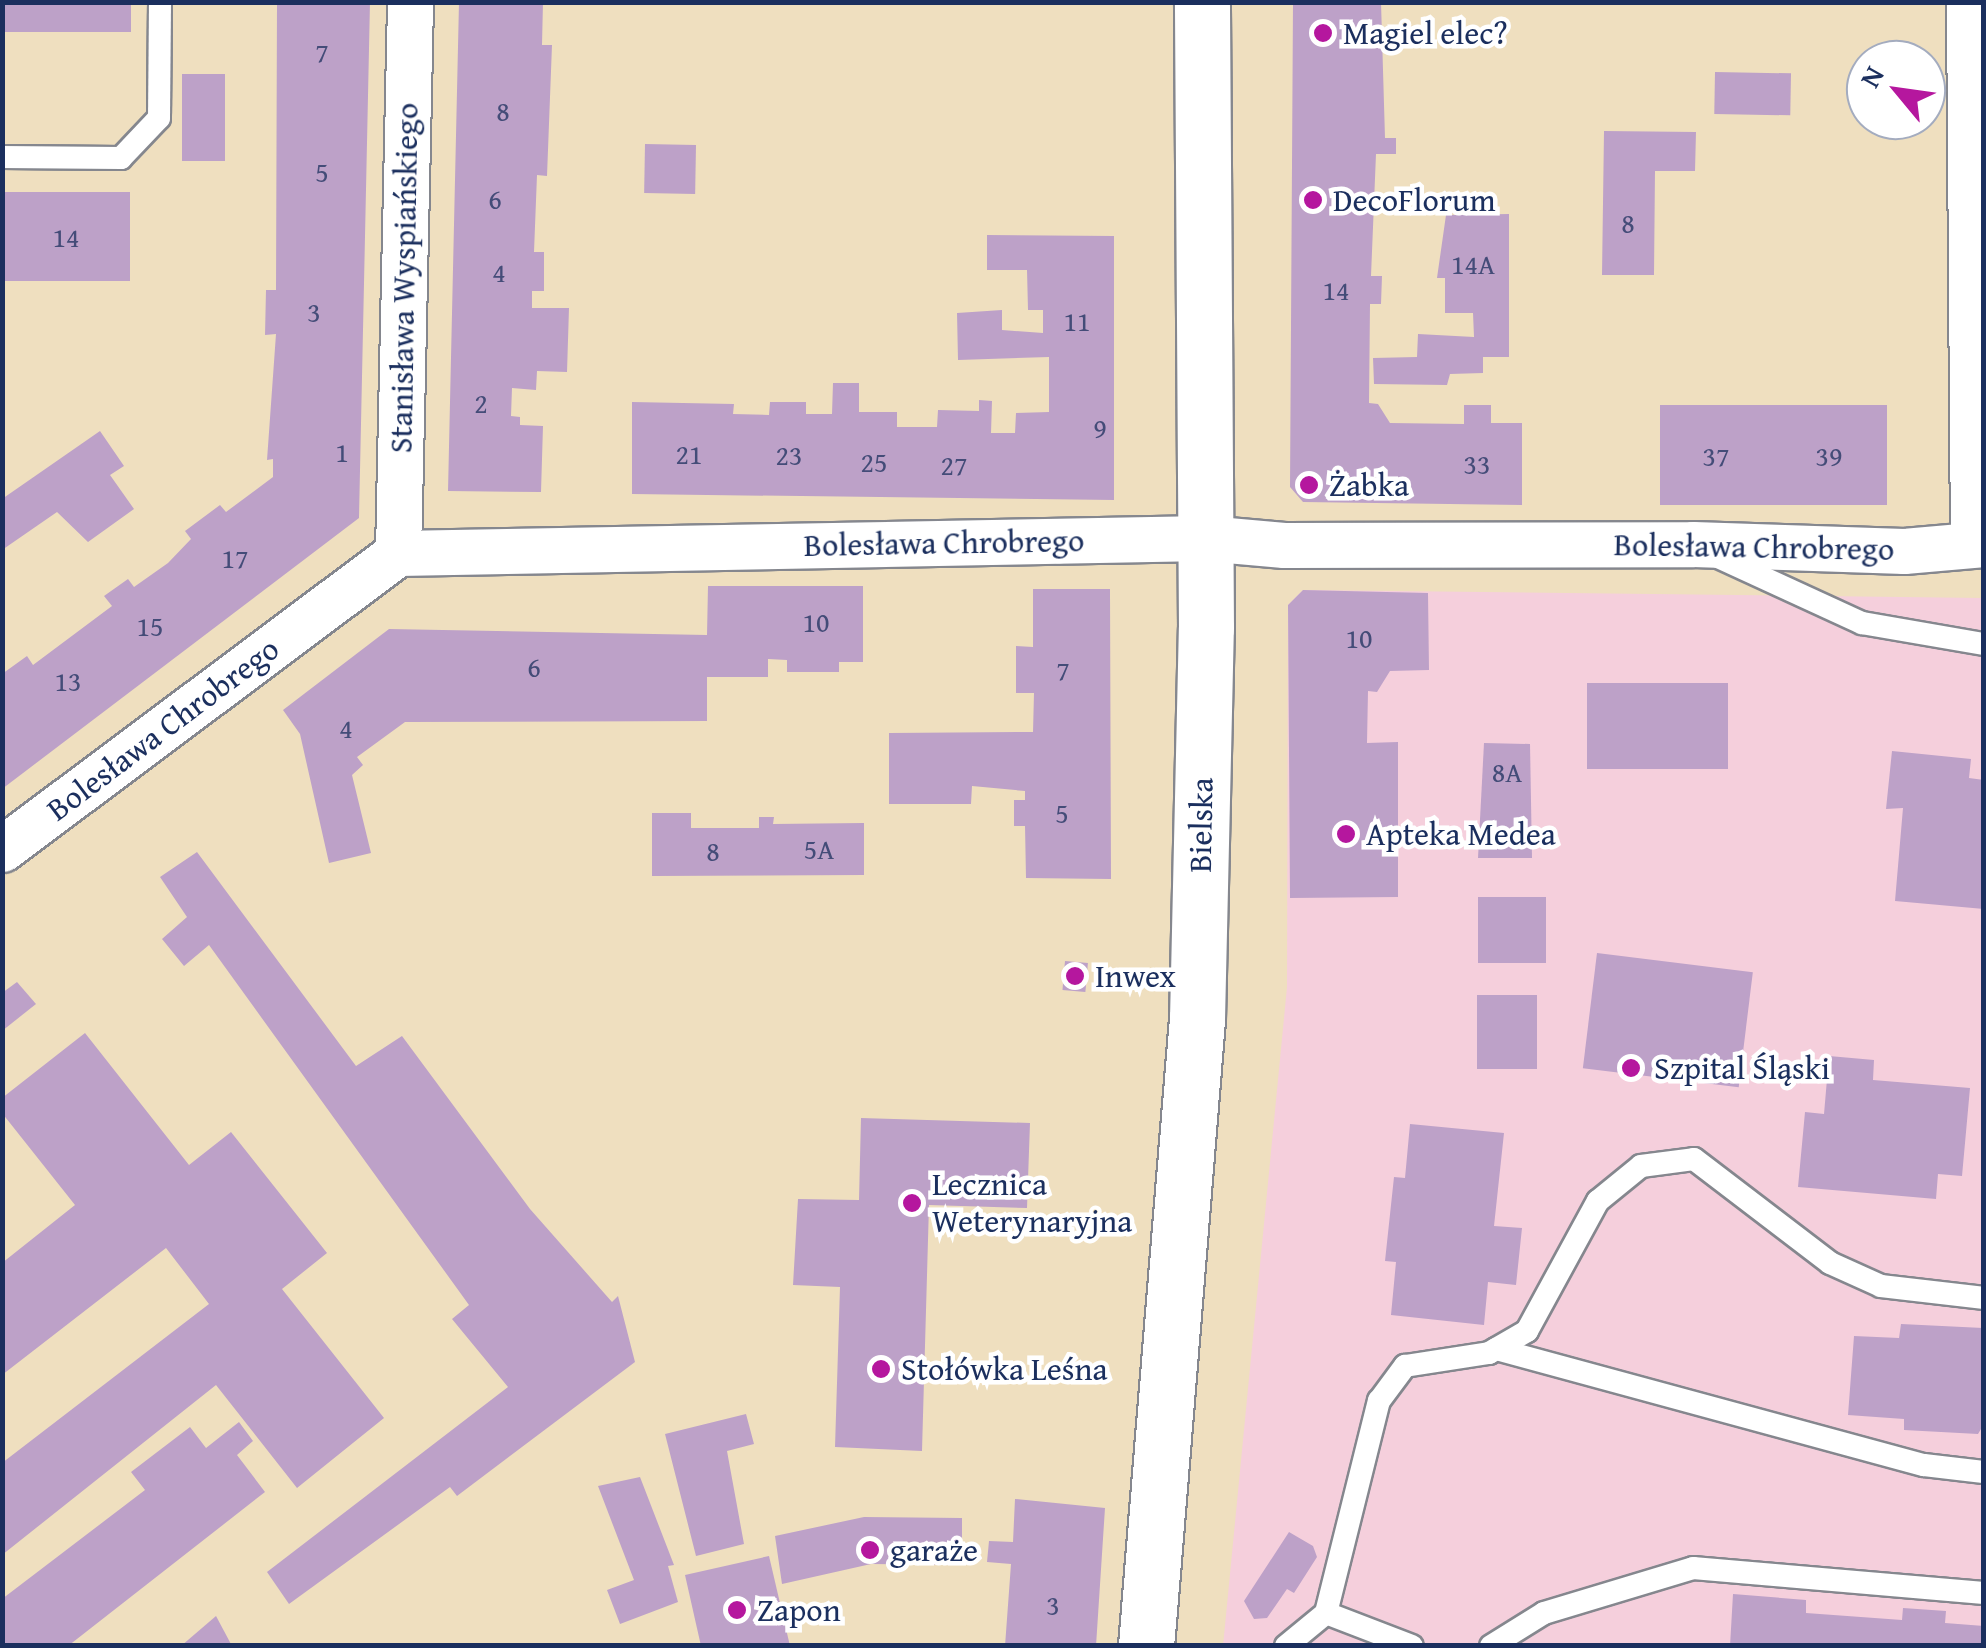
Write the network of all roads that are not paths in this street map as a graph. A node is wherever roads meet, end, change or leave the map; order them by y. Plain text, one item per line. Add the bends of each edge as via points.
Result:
1 (160, 2) edge
2 (410, 2) edge
3 (1202, 2) edge
4 (1969, 2) edge
5 (2, 157) edge
6 (1205, 538) junction
7 (1693, 544) junction
8 (1978, 544) edge
9 (398, 553) junction
10 (1984, 644) edge
11 (2, 849) edge
12 (1984, 1298) edge
13 (1496, 1348) junction
14 (1984, 1472) edge
15 (1984, 1593) edge
16 (1326, 1613) junction
17 (1146, 1646) edge
18 (1286, 1646) edge
19 (1412, 1646) edge
20 (1491, 1646) edge

1 - 5 lane via 159,118 120,158
2 - 9 street, Stanisława Wyspiańskiego
3 - 6 street, Bielska
4 - 8 street
6 - 7 street, Bolesława Chrobrego via 1284,545
6 - 9 street, Bolesława Chrobrego
6 - 17 street, Bielska via 1197,1019
7 - 8 street, Bolesława Chrobrego via 1904,551
7 - 10 lane via 1862,623
9 - 11 street, Bolesława Chrobrego
12 - 13 lane via 1881,1286 1830,1264 1694,1159 1641,1166 1598,1201 1527,1331
13 - 14 lane via 1924,1465
13 - 16 lane via 1405,1366 1379,1401
15 - 20 lane via 1693,1568 1544,1612
16 - 18 lane
16 - 19 lane

